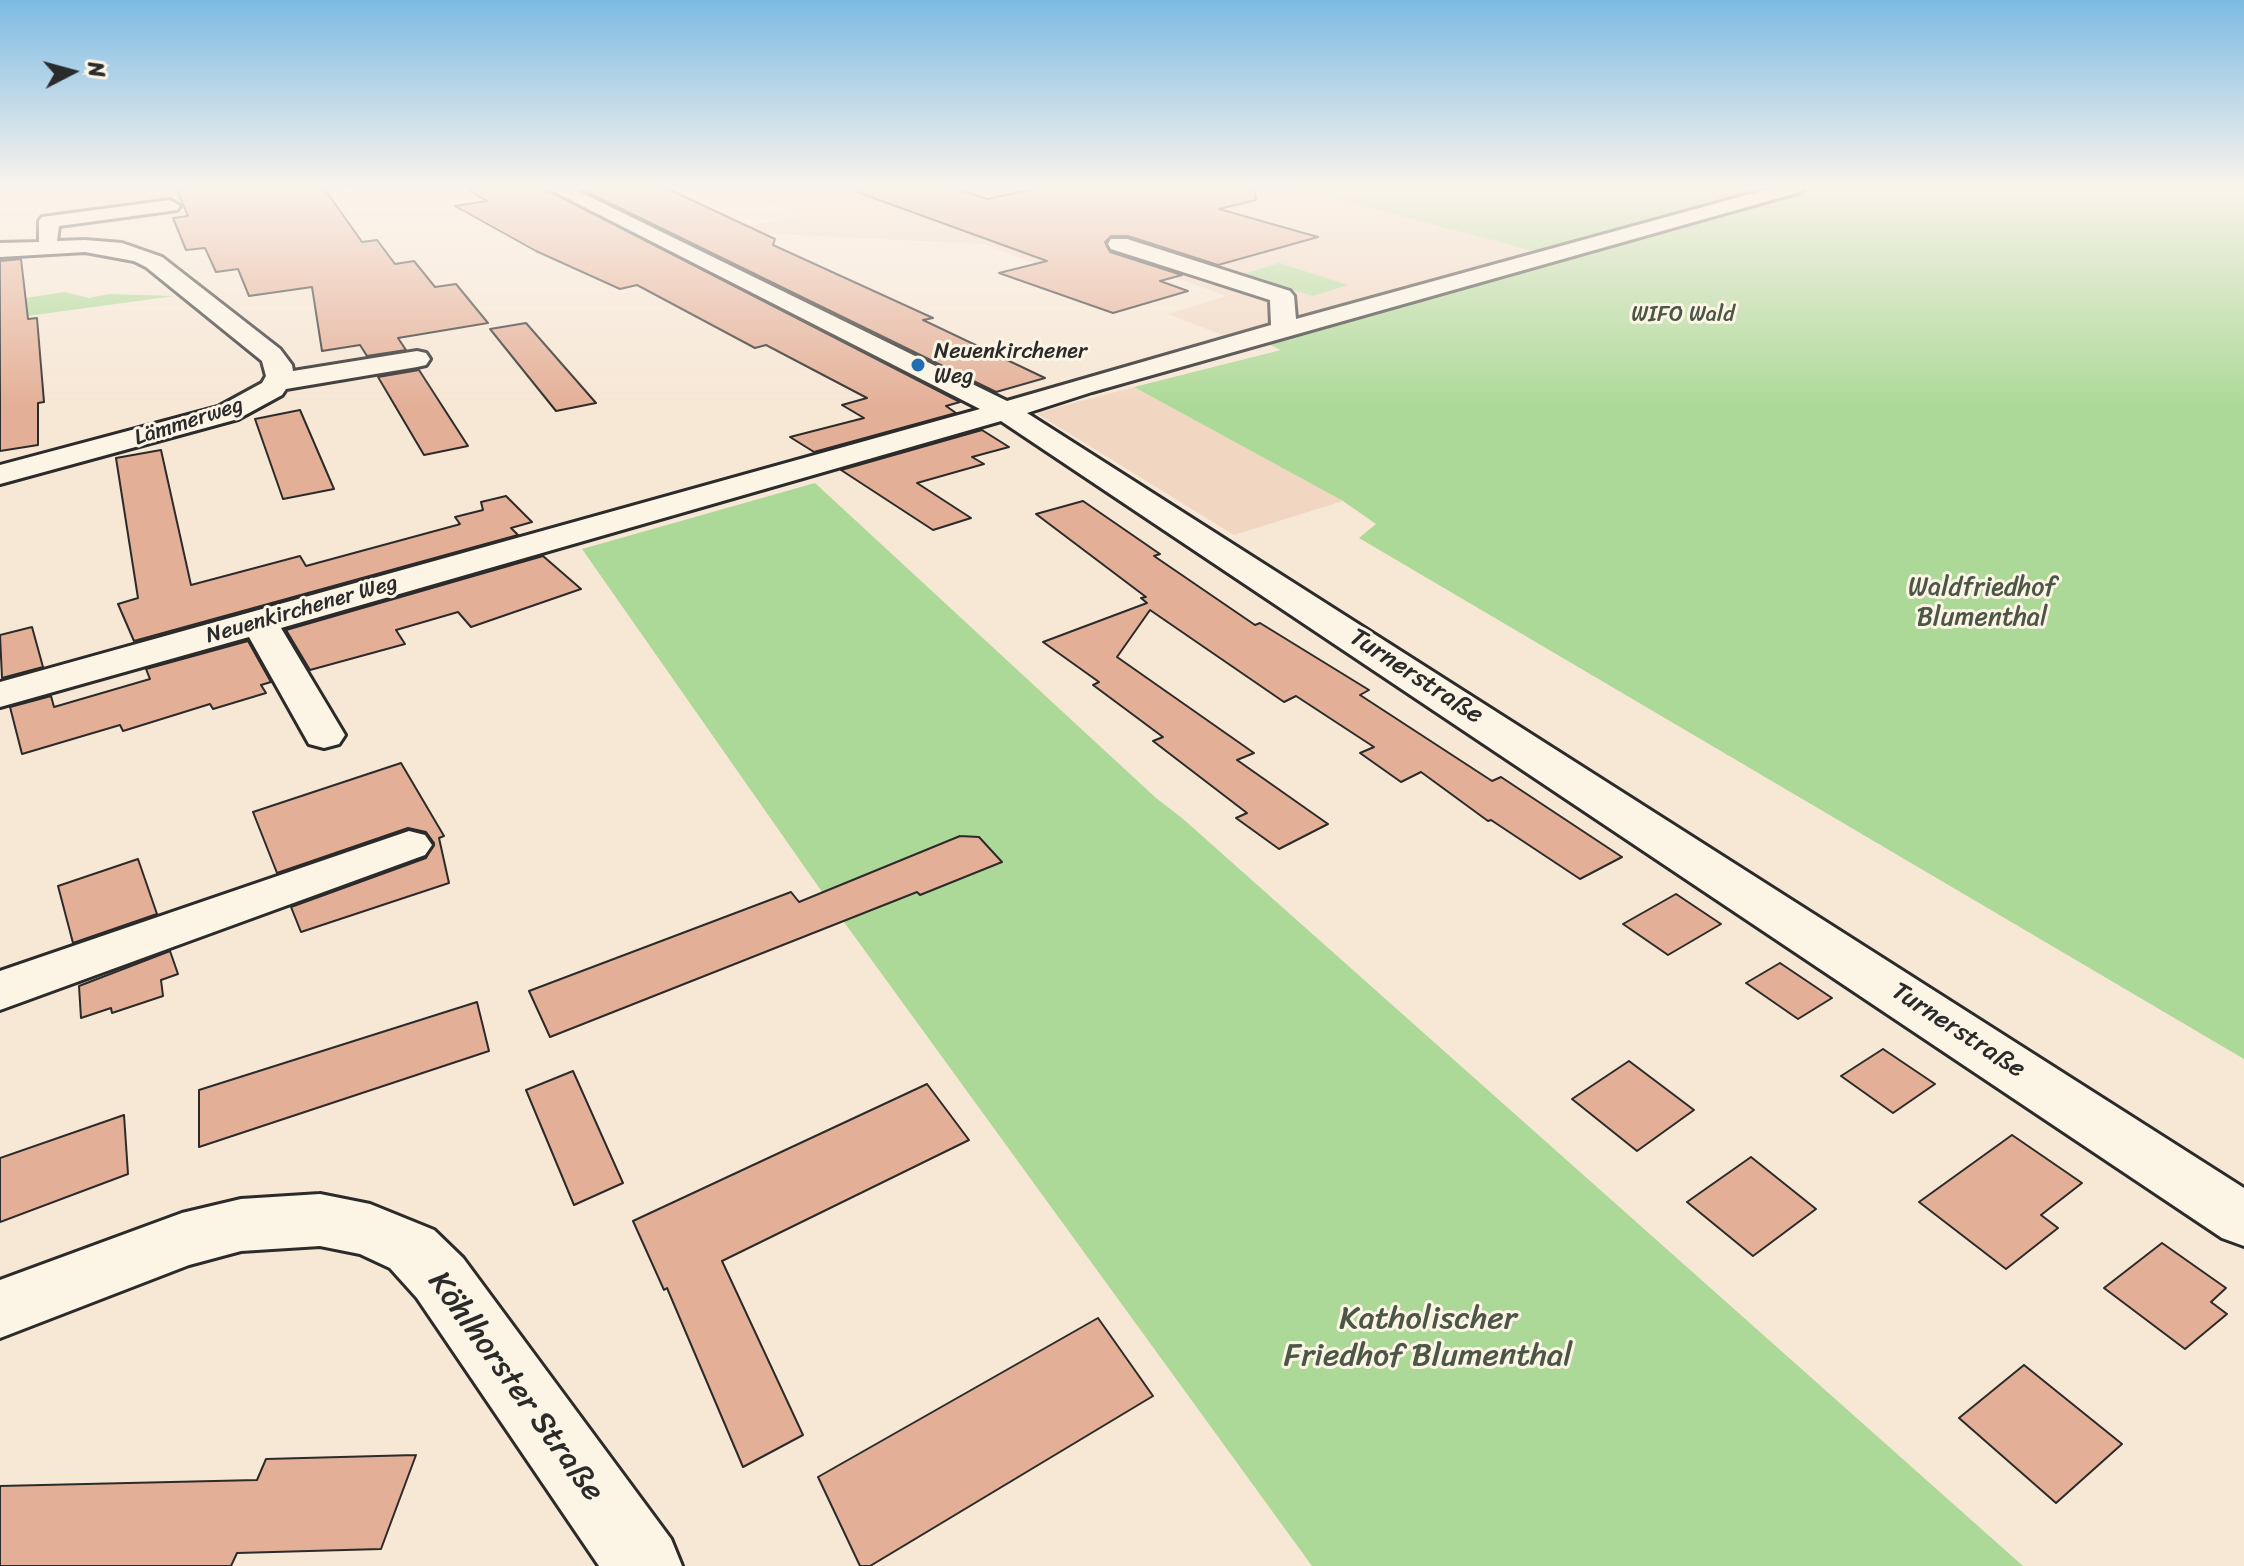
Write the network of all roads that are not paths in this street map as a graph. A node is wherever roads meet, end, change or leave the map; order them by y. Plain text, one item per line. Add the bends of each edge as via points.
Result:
1 (152, 261) edge
2 (704, 261) edge
3 (1174, 261) edge
4 (1537, 261) edge
5 (1253, 263) dead end
6 (1215, 274) junction
7 (1284, 330) junction
8 (417, 359) dead end
9 (276, 382) junction
10 (1003, 410) junction
11 (0, 475) edge
12 (259, 622) junction
13 (0, 695) edge
14 (324, 735) dead end
15 (409, 845) dead end
16 (0, 991) edge
17 (2244, 1220) edge
18 (0, 1309) edge
19 (644, 1566) edge

1 - 9 street, Lämmerweg via 271,355 279,365
2 - 10 street, Turnerstraße
3 - 6 street
4 - 7 street, Neuenkirchener Weg
5 - 6 street
6 - 7 street via 1282,296
7 - 10 street, Neuenkirchener Weg
8 - 9 street
9 - 11 street, Lämmerweg via 228,413
10 - 12 street, Neuenkirchener Weg
10 - 17 street, Turnerstraße
12 - 13 street, Neuenkirchener Weg
12 - 14 street
15 - 16 street
18 - 19 street, Köhlhorster Straße via 182,1240 241,1225 320,1220 370,1230 412,1249 440,1278

